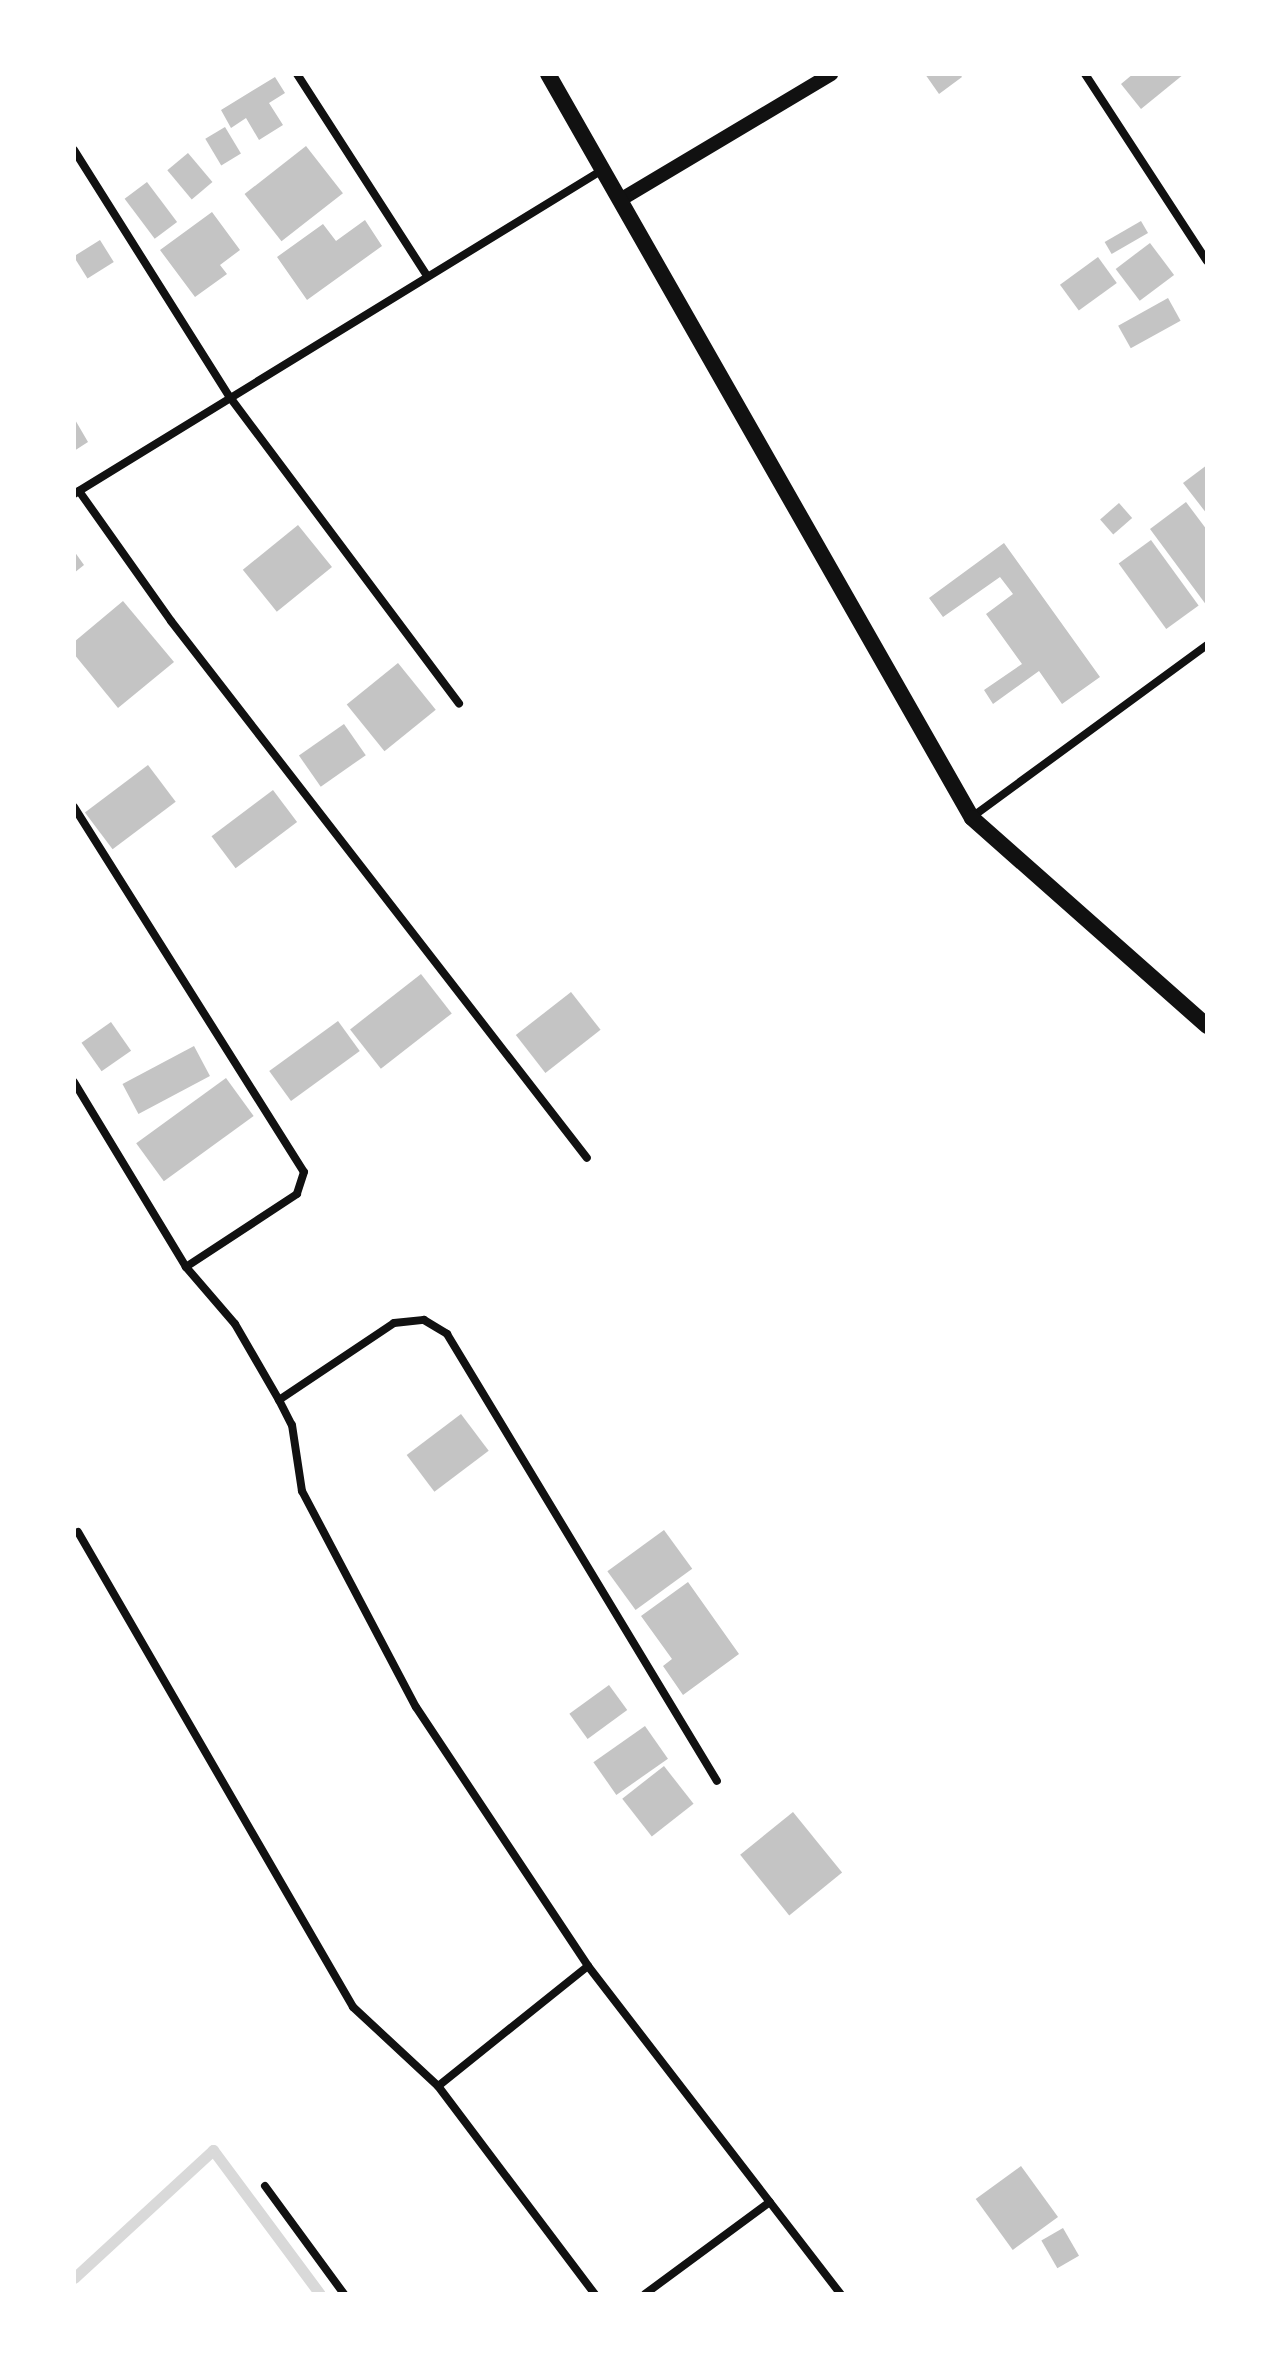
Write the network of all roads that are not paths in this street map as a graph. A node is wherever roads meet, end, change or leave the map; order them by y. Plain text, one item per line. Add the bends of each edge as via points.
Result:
1 (297, 74) edge
2 (548, 74) edge
3 (831, 74) edge
4 (1085, 74) edge
5 (74, 150) edge
6 (603, 169) junction
7 (620, 200) junction
8 (1207, 261) edge
9 (427, 276) junction
10 (229, 396) junction
11 (77, 492) edge
12 (1207, 645) edge
13 (459, 703) dead end
14 (74, 807) edge
15 (972, 818) junction
16 (1207, 1026) edge
17 (74, 1082) edge
18 (587, 1158) dead end
19 (186, 1267) junction
20 (279, 1400) junction
21 (78, 1532) dead end
22 (717, 1781) dead end
23 (588, 1966) junction
24 (438, 2086) junction
25 (265, 2186) dead end
26 (770, 2202) junction
27 (344, 2294) edge
28 (595, 2294) edge
29 (645, 2294) edge
30 (841, 2294) edge

1 - 9 street
2 - 6 main road
3 - 7 street
4 - 8 street
5 - 10 street
6 - 7 main road
6 - 9 street
7 - 15 main road
9 - 10 street
10 - 11 street
10 - 13 street
11 - 18 street
12 - 15 street
14 - 19 street via 304,1172 297,1194
15 - 16 main road
17 - 19 street
19 - 20 street via 235,1324
20 - 22 street via 394,1323 424,1320 447,1334
20 - 23 street via 292,1425 302,1491 416,1707
21 - 24 street via 353,2007
23 - 24 street
23 - 26 street
24 - 28 street
25 - 27 street
26 - 29 street
26 - 30 street

